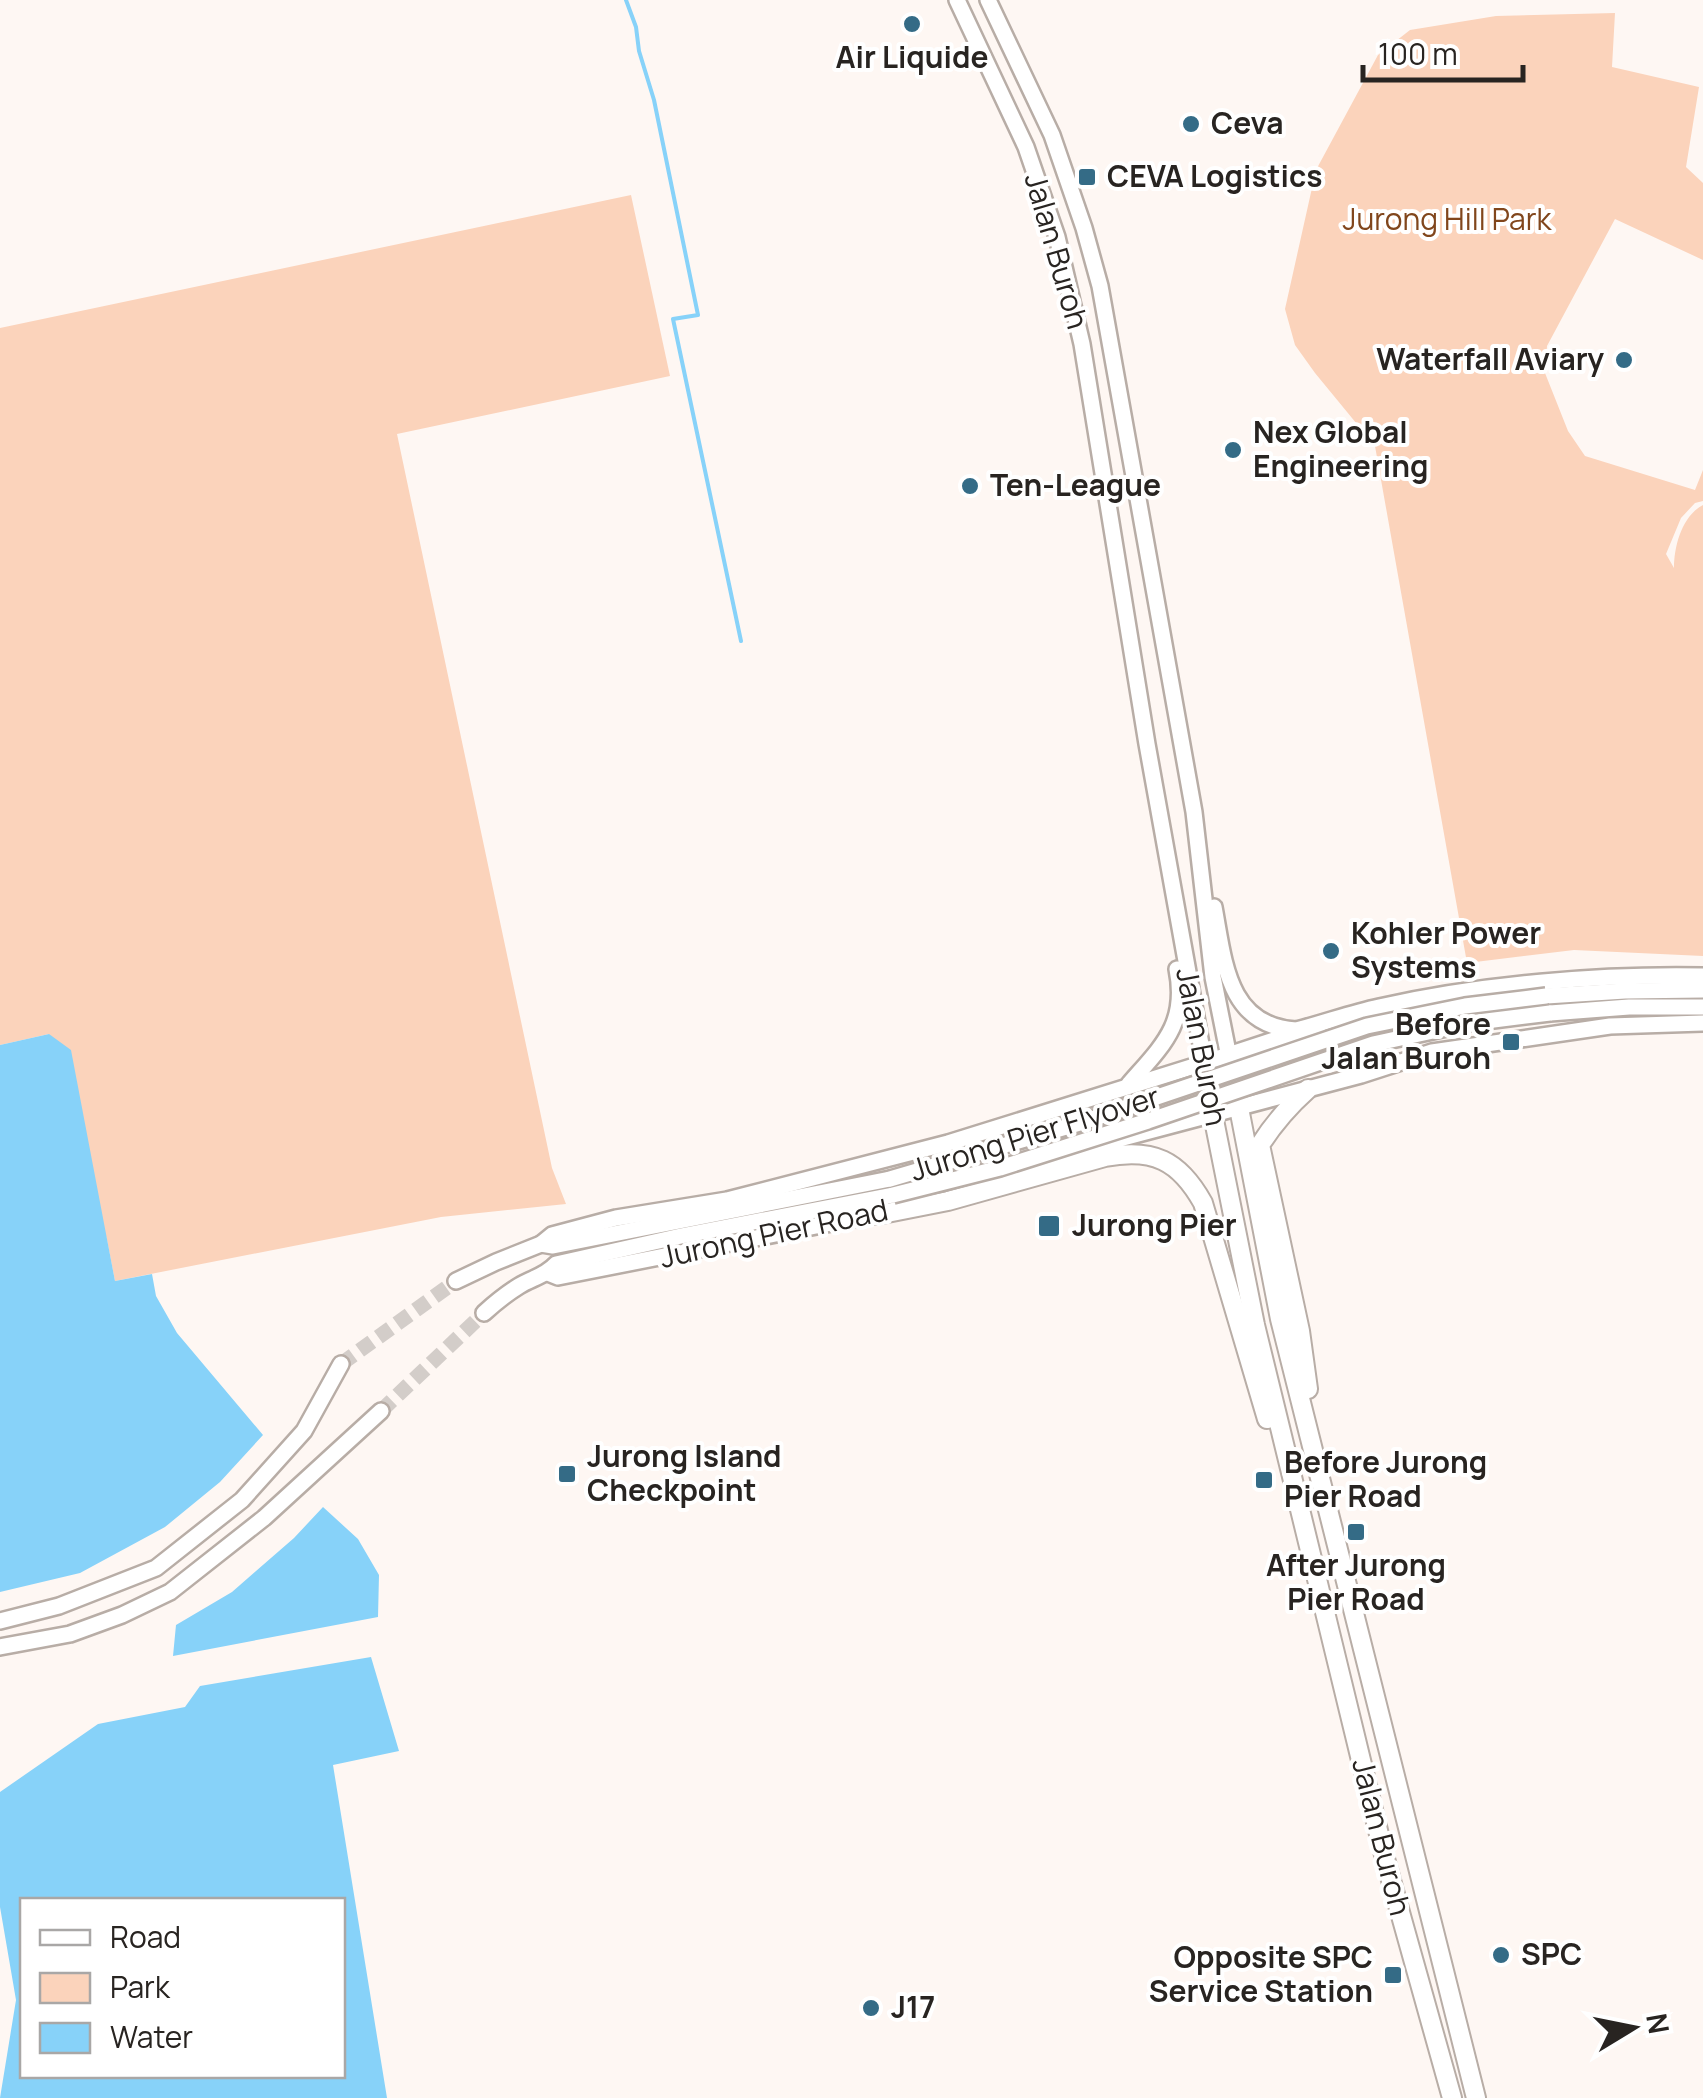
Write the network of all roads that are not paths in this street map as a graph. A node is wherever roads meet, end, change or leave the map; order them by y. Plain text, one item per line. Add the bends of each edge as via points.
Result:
1 (957, 0) edge
2 (988, 0) edge
3 (1194, 812) junction
4 (1166, 858) junction
5 (1703, 976) edge
6 (1703, 990) edge
7 (1703, 1006) edge
8 (1703, 1023) edge
9 (1319, 1024) junction
10 (1229, 1055) junction
11 (1204, 1064) junction
12 (1233, 1078) junction
13 (1126, 1087) junction
14 (1308, 1090) junction
15 (1275, 1098) junction
16 (1239, 1108) junction
17 (1213, 1116) junction
18 (891, 1187) junction
19 (877, 1215) junction
20 (546, 1239) junction
21 (553, 1275) junction
22 (456, 1281) tunnel mouth
23 (484, 1313) tunnel mouth
24 (341, 1364) tunnel mouth
25 (382, 1411) tunnel mouth
26 (1310, 1434) junction
27 (1286, 1449) junction
28 (0, 1621) edge
29 (0, 1647) edge
30 (1452, 2098) edge
31 (1476, 2098) edge

1 - 4 main road, Jalan Buroh via 1026,147 1058,237 1082,344
2 - 3 main road, Jalan Buroh via 1052,135 1100,286
3 - 9 main road via 1236,996 1250,1012 1283,1029
3 - 10 main road, Jalan Buroh
4 - 11 main road, Jalan Buroh
4 - 13 main road via 1179,980 1176,1025
5 - 9 main road via 1469,991
6 - 18 main road, Jurong Pier Flyover, bridge via 1546,996 1367,1026
7 - 18 main road, Jurong Pier Flyover, bridge via 1550,1013 1373,1044 1000,1168
8 - 14 main road, Jurong Pier Road via 1610,1026 1446,1050
9 - 10 main road, Jurong Pier Road
10 - 11 main road, Jurong Pier Road
10 - 12 main road, Jalan Buroh
11 - 12 main road
11 - 13 main road, Jurong Pier Road
11 - 17 main road, Jalan Buroh
12 - 15 main road
12 - 16 main road, Jalan Buroh
13 - 20 main road, Jurong Pier Road via 727,1200 616,1218
14 - 15 main road, Jurong Pier Road
14 - 26 highway via 1260,1144 1300,1331
15 - 16 main road, Jurong Pier Road
16 - 17 main road, Jurong Pier Road
16 - 26 highway, Jalan Buroh
17 - 19 main road, Jurong Pier Road
17 - 27 highway, Jalan Buroh
18 - 20 main road, Jurong Pier Flyover via 553,1246
18 - 21 main road, Jurong Pier Flyover via 556,1264
19 - 21 main road, Jurong Pier Road
19 - 27 highway via 1105,1156 1144,1154 1171,1164 1202,1203 1270,1431
20 - 22 main road
21 - 23 main road via 524,1283
24 - 28 main road via 304,1431 242,1500 156,1568 60,1606
25 - 29 main road via 170,1592 70,1634
26 - 31 highway, Jalan Buroh
27 - 30 highway, Jalan Buroh via 1384,1855

